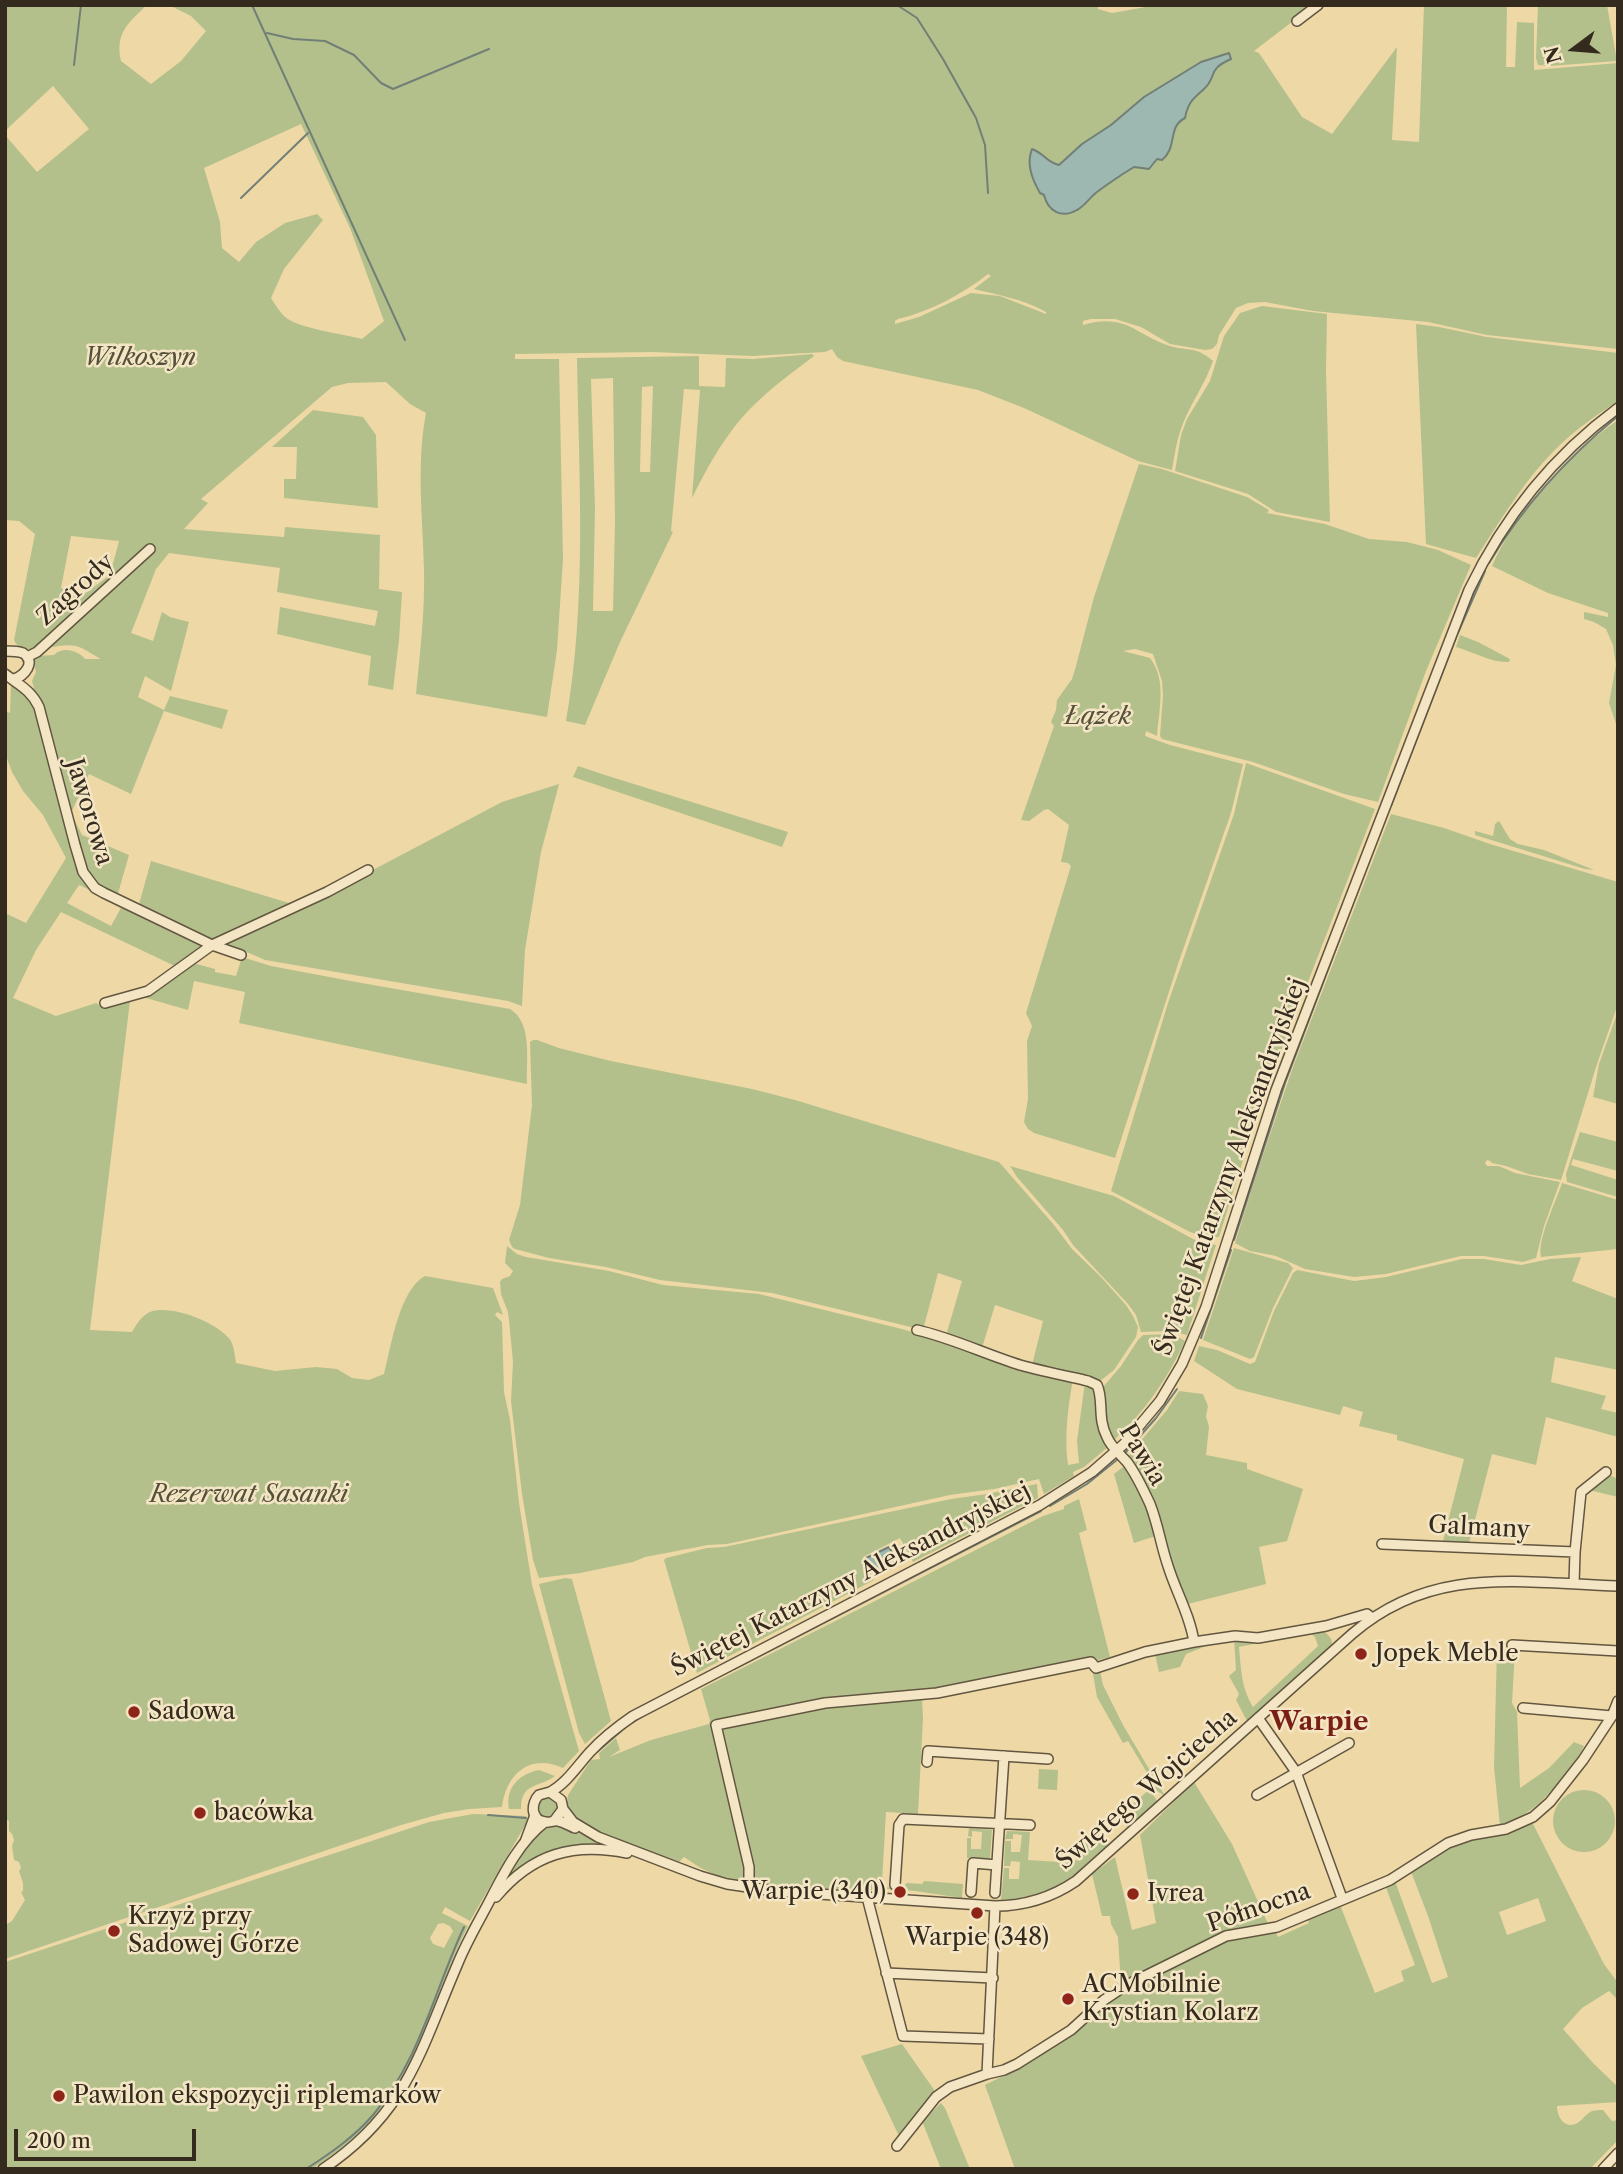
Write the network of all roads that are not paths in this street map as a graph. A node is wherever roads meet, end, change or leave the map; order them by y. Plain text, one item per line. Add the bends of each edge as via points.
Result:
1 (1318, 5) edge
2 (1297, 21) dead end
3 (1618, 408) edge
4 (150, 549) dead end
5 (5, 652) edge
6 (27, 657) junction
7 (28, 670) junction
8 (5, 674) edge
9 (14, 680) junction
10 (34, 696) junction
11 (368, 870) dead end
12 (212, 945) junction
13 (241, 955) dead end
14 (105, 1003) dead end
15 (917, 1331) dead end
16 (1117, 1451) junction
17 (1606, 1472) dead end
18 (1382, 1544) dead end
19 (1575, 1552) junction
20 (1574, 1584) junction
21 (1618, 1586) edge
22 (1372, 1618) junction
23 (1194, 1642) junction
24 (1512, 1645) dead end
25 (1618, 1651) edge
26 (1618, 1702) edge
27 (1522, 1708) dead end
28 (1612, 1716) junction
29 (1258, 1718) junction
30 (1349, 1743) dead end
31 (1004, 1756) junction
32 (1048, 1759) dead end
33 (927, 1762) dead end
34 (575, 1770) junction
35 (1296, 1772) junction
36 (550, 1792) junction
37 (1257, 1795) dead end
38 (562, 1805) junction
39 (535, 1815) junction
40 (550, 1821) junction
41 (1000, 1824) junction
42 (1030, 1825) dead end
43 (586, 1831) junction
44 (525, 1842) junction
45 (646, 1856) junction
46 (997, 1865) junction
47 (895, 1885) dead end
48 (749, 1888) junction
49 (971, 1892) dead end
50 (995, 1893) dead end
51 (867, 1898) junction
52 (1342, 1898) junction
53 (995, 1906) junction
54 (486, 1908) junction
55 (886, 1973) junction
56 (993, 1978) junction
57 (989, 2039) junction
58 (987, 2074) junction
59 (897, 2146) dead end
60 (1618, 2153) edge
61 (323, 2169) edge
62 (1603, 2169) edge

1 - 2 street
3 - 16 street, Świętej Katarzyny Aleksandryjskiej via 1582,436 1536,484 1477,574 1276,1090 1193,1340 1160,1401
4 - 6 street, Zagrody
5 - 6 street
6 - 7 street
7 - 9 street
7 - 10 street, Jaworowa
8 - 9 street
9 - 10 street
10 - 12 street, Jaworowa via 89,880 104,893
11 - 12 street
12 - 13 street, Jaworowa
12 - 14 street via 156,988
15 - 16 street, Pawia via 1094,1383 1100,1394 1101,1422
16 - 23 street, Pawia via 1150,1505
16 - 34 street, Świętej Katarzyny Aleksandryjskiej via 1040,1505 640,1711 600,1742
17 - 19 street via 1581,1492
18 - 19 street, Galmany
19 - 20 street
20 - 21 street, Świętego Wojciecha
20 - 22 street, Świętego Wojciecha via 1465,1582 1417,1595
22 - 23 street via 1367,1614 1258,1638
22 - 29 street, Świętego Wojciecha
23 - 48 street via 937,1693 825,1703 716,1725 749,1867
24 - 25 street
26 - 28 street, Północna
27 - 28 street
28 - 52 street, Północna via 1584,1760 1533,1817 1506,1829 1448,1843 1390,1880
29 - 35 street
29 - 53 street, Świętego Wojciecha via 1076,1881 1039,1900
30 - 35 street
31 - 32 street
31 - 33 street via 928,1751
31 - 41 street
34 - 36 street, Świętej Katarzyny Aleksandryjskiej
34 - 38 street, Świętej Katarzyny Aleksandryjskiej
35 - 37 street
35 - 52 street
36 - 38 street
36 - 39 street via 535,1798
38 - 40 street via 558,1818
38 - 43 street, Świętego Wojciecha
39 - 40 street
39 - 44 street
40 - 43 street, Świętego Wojciecha
40 - 44 street
41 - 42 street
41 - 46 street
41 - 47 street via 903,1819
43 - 45 street, Świętego Wojciecha
44 - 54 street
45 - 48 street, Świętego Wojciecha
45 - 54 street via 596,1848 558,1853 518,1874
46 - 49 street via 973,1863
46 - 50 street
48 - 51 street, Świętego Wojciecha
51 - 53 street, Świętego Wojciecha
51 - 55 street
52 - 58 street, Północna via 1277,1927 1220,1938 1114,1993 1017,2064
53 - 56 street
54 - 61 street via 398,2097 363,2138
55 - 56 street
55 - 57 street via 903,2036
56 - 57 street
57 - 58 street
58 - 59 street, Północna via 956,2084 936,2097
60 - 62 street

